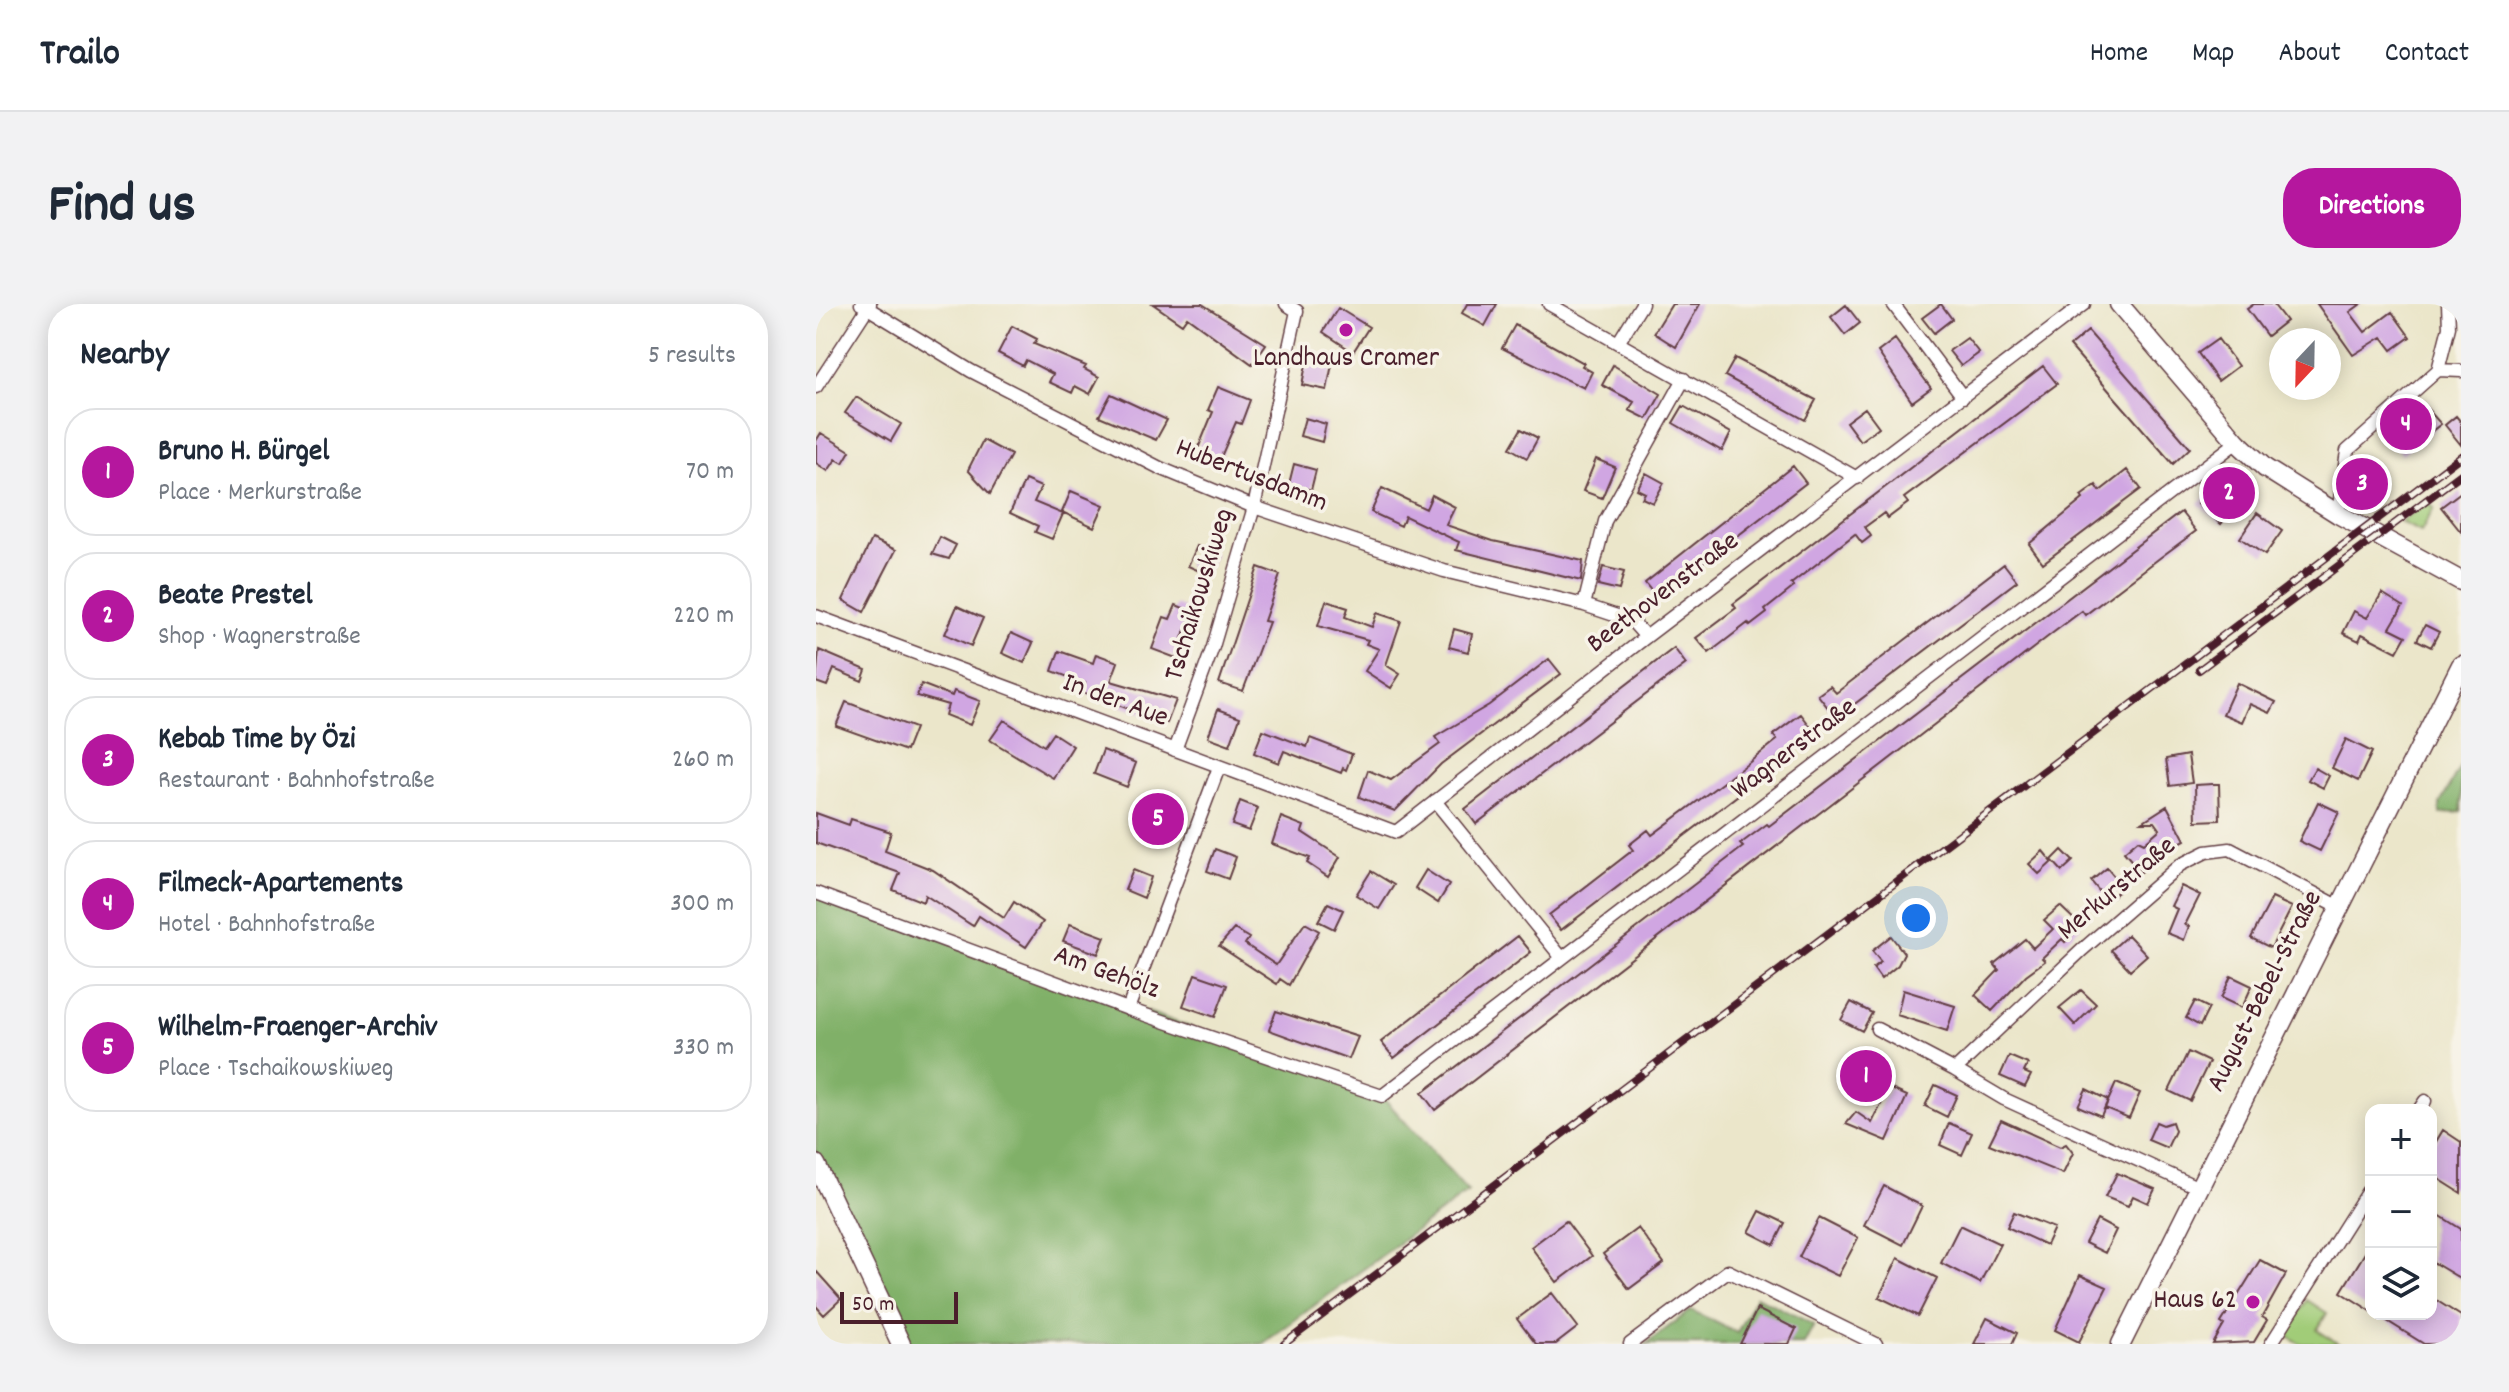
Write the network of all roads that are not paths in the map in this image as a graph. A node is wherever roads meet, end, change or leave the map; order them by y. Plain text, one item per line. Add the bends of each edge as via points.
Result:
1 (1549, 304) edge
2 (1642, 304) edge
3 (1893, 304) edge
4 (2084, 304) edge
5 (2119, 304) edge
6 (2448, 304) edge
7 (866, 305) edge
8 (1292, 308) edge
9 (1618, 343) junction
10 (2438, 370) junction
11 (2461, 371) edge
12 (1684, 379) junction
13 (816, 387) edge
14 (1963, 397) junction
15 (2237, 442) junction
16 (1857, 478) junction
17 (1254, 507) junction
18 (2338, 514) junction
19 (2461, 581) edge
20 (1584, 605) junction
21 (816, 616) edge
22 (1646, 637) junction
23 (2461, 665) edge
24 (1175, 750) junction
25 (1219, 767) junction
26 (1435, 801) junction
27 (1396, 832) joint
28 (816, 893) edge
29 (2340, 907) junction
30 (1562, 958) junction
31 (1128, 1009) junction
32 (1877, 1029) dead end
33 (1955, 1070) junction
34 (1382, 1096) joint
35 (816, 1164) edge
36 (2199, 1188) junction
37 (2365, 1195) edge
38 (901, 1344) edge
39 (1630, 1344) edge
40 (1876, 1344) edge
41 (2121, 1344) edge
42 (2271, 1344) edge

1 - 9 street
2 - 9 street
3 - 14 street
4 - 14 street, Beethovenstraße
5 - 15 street
6 - 10 street via 2449,327
7 - 13 street
7 - 17 street, Hubertusdamm via 1071,425
8 - 17 street, Tschaikowskiweg
9 - 12 street
10 - 11 street
10 - 18 street via 2347,451
12 - 16 street
12 - 20 street via 1605,521
14 - 16 street, Beethovenstraße
15 - 18 street via 2265,468
15 - 30 street, Wagnerstraße
16 - 22 street, Beethovenstraße
17 - 20 street, Hubertusdamm via 1444,571
17 - 24 street, Tschaikowskiweg via 1213,647
18 - 19 street
20 - 22 street, Hubertusdamm via 1632,621
21 - 24 street, In der Aue
22 - 26 street, Beethovenstraße
23 - 29 street, August-Bebel-Straße
24 - 25 street, In der Aue
25 - 27 street, In der Aue
25 - 31 street
26 - 27 street, Beethovenstraße
26 - 30 street
28 - 31 street, Am Gehölz
29 - 33 street, Merkurstraße via 2230,849 2196,856 2082,950
29 - 36 street, August-Bebel-Straße
30 - 34 street, Wagnerstraße
31 - 34 street, Am Gehölz
32 - 33 street
33 - 36 street via 2004,1099
35 - 38 street
36 - 41 street, August-Bebel-Straße
37 - 42 street
39 - 40 street via 1728,1271

